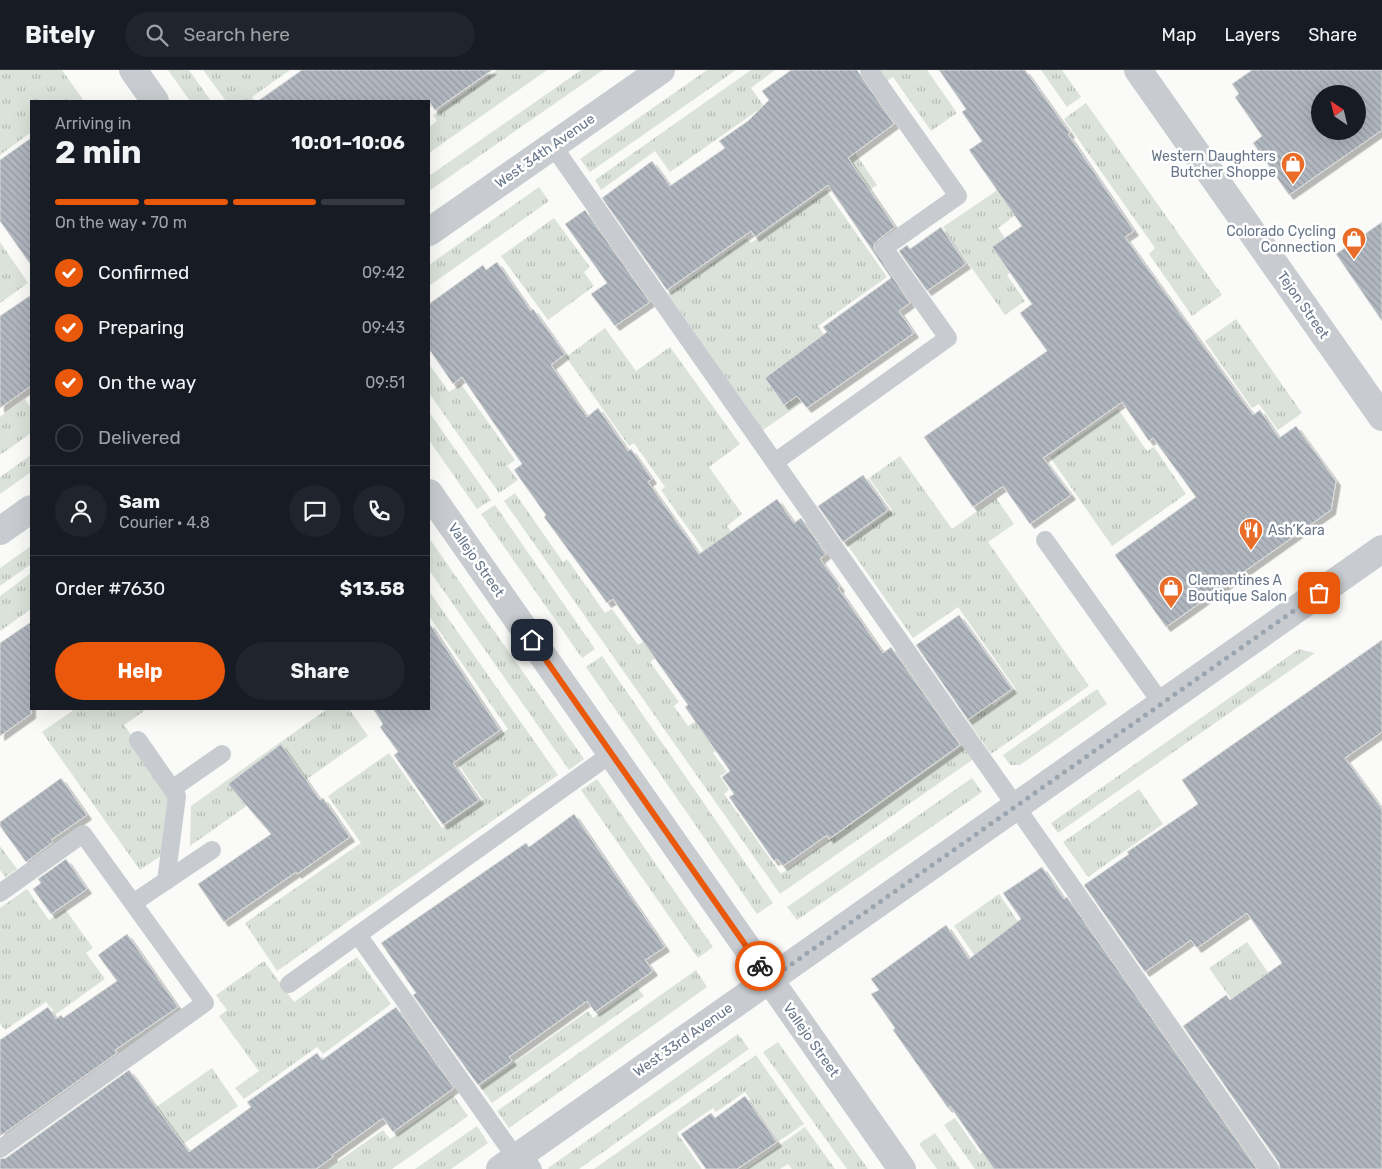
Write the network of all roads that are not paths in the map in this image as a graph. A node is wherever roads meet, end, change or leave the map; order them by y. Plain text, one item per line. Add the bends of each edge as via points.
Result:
1 (133, 70) edge
2 (661, 70) edge
3 (869, 70) edge
4 (1138, 70) edge
5 (154, 100) edge
6 (553, 146) junction
7 (430, 231) edge
8 (1382, 417) edge
9 (775, 462) junction
10 (430, 494) edge
11 (30, 510) edge
12 (0, 531) edge
13 (1045, 540) dead end
14 (1382, 549) edge
15 (1162, 704) junction
16 (138, 740) dead end
17 (222, 754) dead end
18 (611, 754) junction
19 (172, 789) junction
20 (1015, 806) junction
21 (212, 850) dead end
22 (166, 881) junction
23 (0, 893) edge
24 (133, 903) junction
25 (358, 935) junction
26 (769, 980) junction
27 (289, 984) dead end
28 (0, 1149) edge
29 (518, 1162) edge
30 (902, 1169) edge
31 (1270, 1169) edge

1 - 5 street
2 - 6 street, West 34th Avenue
3 - 9 lane via 958,196 884,248 948,338
4 - 8 street, Tejon Street
6 - 7 street, West 34th Avenue
6 - 9 lane
9 - 20 lane
10 - 18 street, Vallejo Street
11 - 12 street
13 - 15 lane
14 - 15 street, West 33rd Avenue
15 - 20 street, West 33rd Avenue
16 - 19 lane
17 - 19 lane
18 - 25 lane
18 - 26 street, Vallejo Street
19 - 22 lane via 176,796
20 - 26 street, West 33rd Avenue
20 - 31 lane
21 - 22 lane
22 - 24 lane
23 - 24 lane via 83,834
24 - 28 lane via 205,1003
25 - 27 lane
25 - 29 lane
26 - 29 street, West 33rd Avenue
26 - 30 street, Vallejo Street

